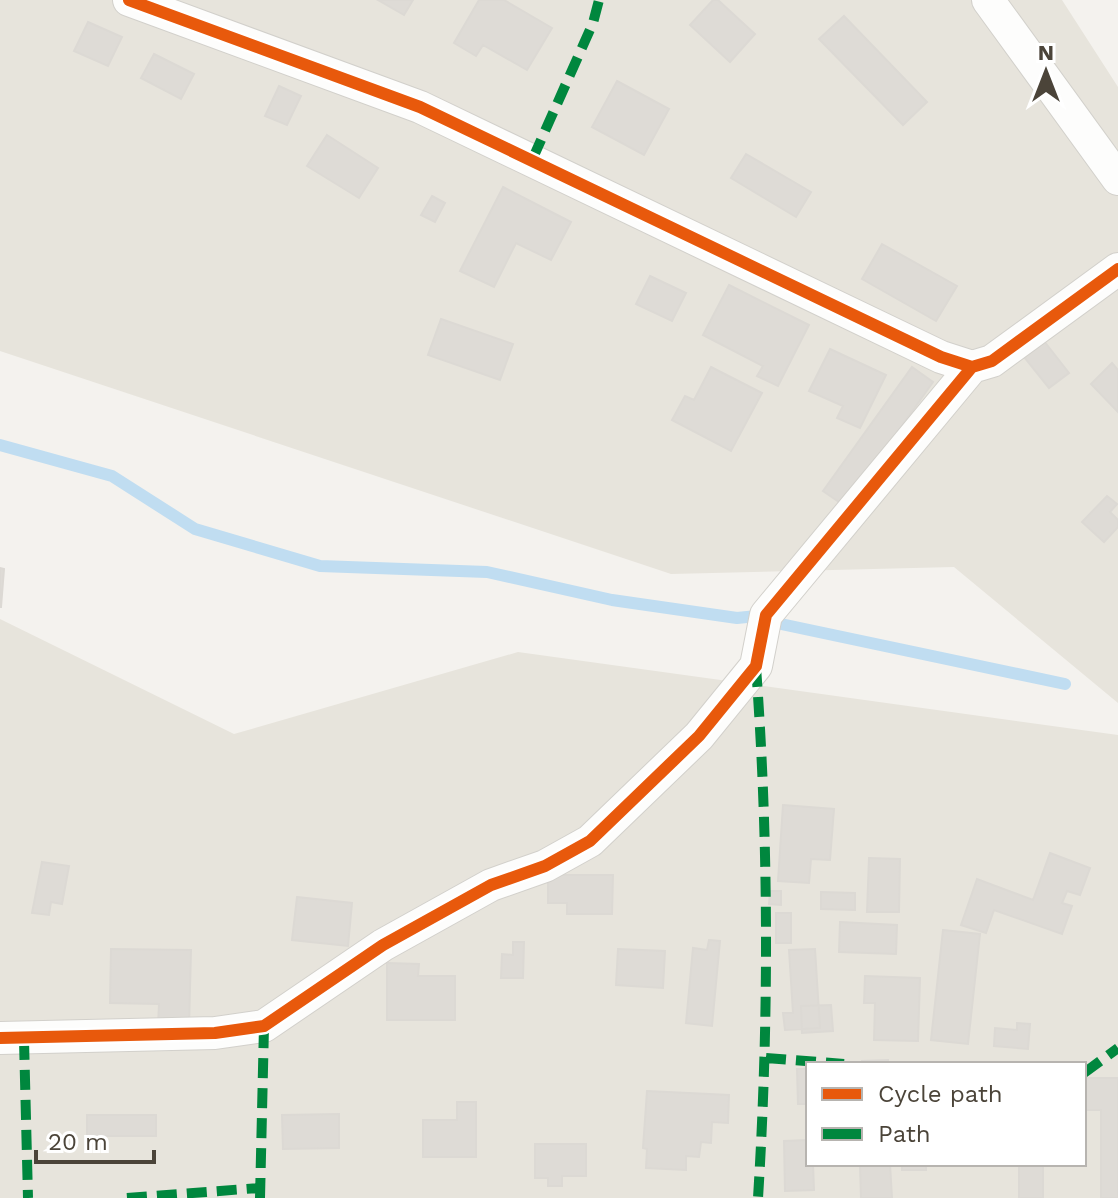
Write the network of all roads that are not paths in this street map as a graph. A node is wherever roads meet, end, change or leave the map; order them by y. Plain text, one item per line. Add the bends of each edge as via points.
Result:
1 (129, 0) edge
2 (988, 0) edge
3 (1118, 179) edge
4 (1118, 269) edge
5 (972, 367) junction
6 (0, 1038) edge

1 - 5 street via 420,107 941,357
2 - 3 street
4 - 5 street via 992,361
5 - 6 street via 766,615 756,666 699,736 590,841 545,866 491,885 383,945 264,1026 215,1033

